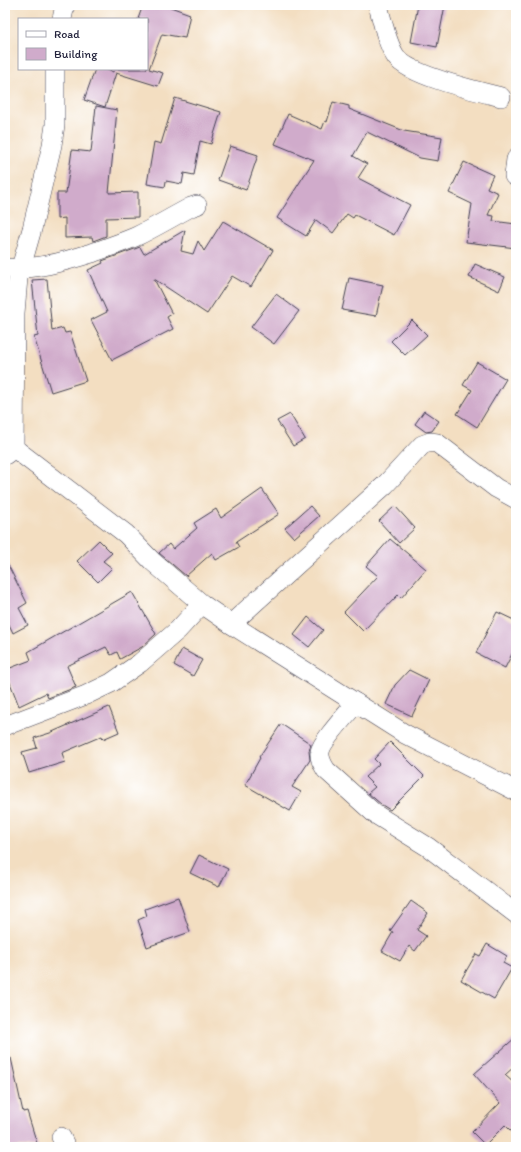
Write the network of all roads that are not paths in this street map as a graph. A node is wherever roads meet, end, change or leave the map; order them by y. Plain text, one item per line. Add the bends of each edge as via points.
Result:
1 (65, 5) edge
2 (378, 5) edge
3 (62, 18) edge
4 (56, 70) edge
5 (501, 97) dead end
6 (197, 205) dead end
7 (13, 269) edge
8 (9, 451) edge
9 (516, 499) edge
10 (202, 604) junction
11 (231, 624) junction
12 (356, 703) junction
13 (5, 726) edge
14 (516, 791) edge
15 (516, 914) edge

1 - 3 street
2 - 5 street via 385,30 399,60 422,74
4 - 7 street via 52,145 32,229
6 - 7 street via 134,237 106,248 45,266
7 - 8 street via 18,278
8 - 10 street via 126,534 153,562
9 - 11 street via 496,488 437,443 426,443 385,485
10 - 11 street
10 - 13 street via 172,635 112,684
11 - 12 street
12 - 14 street via 405,734
12 - 15 street via 323,744 320,752 321,762 326,770 375,814 428,847

